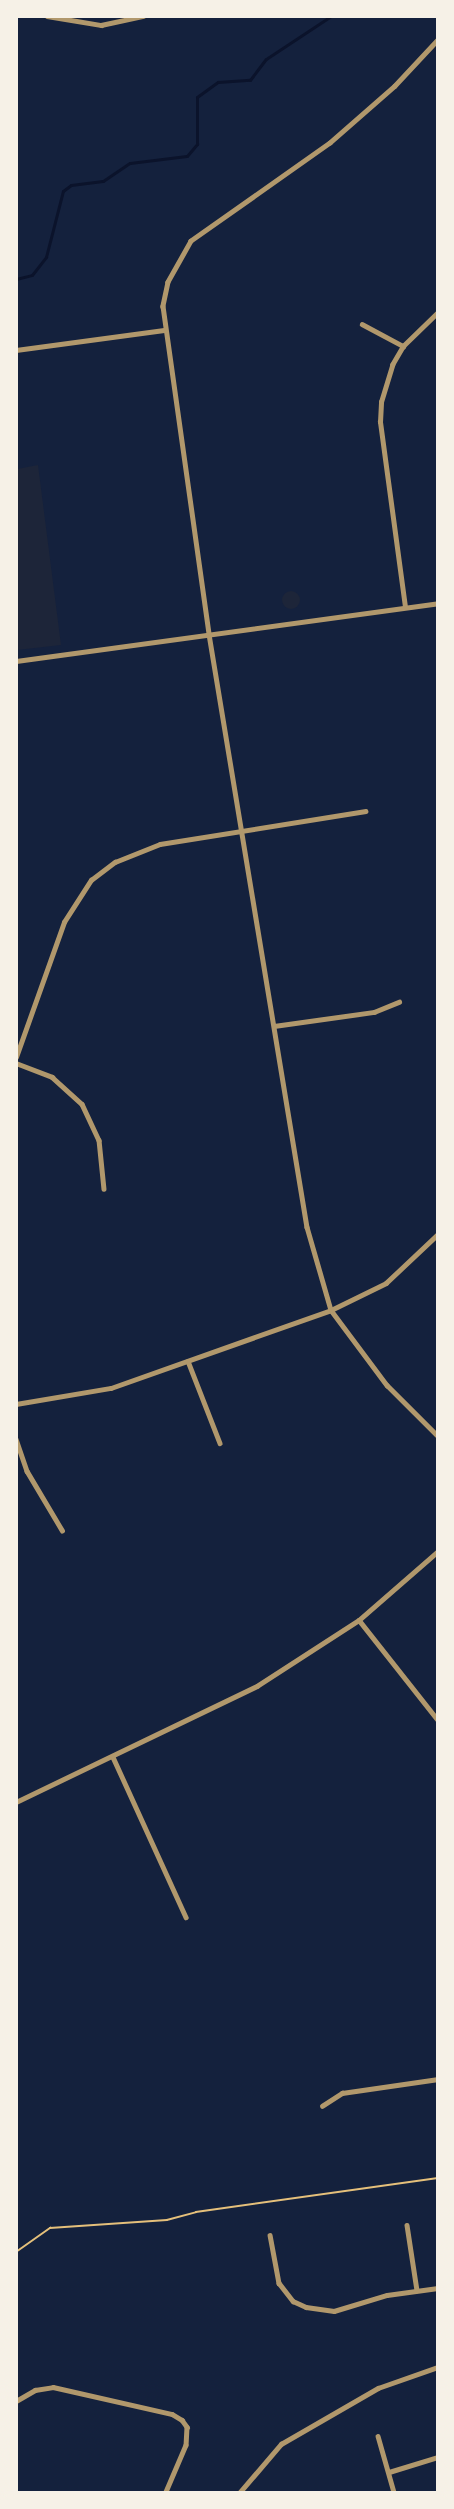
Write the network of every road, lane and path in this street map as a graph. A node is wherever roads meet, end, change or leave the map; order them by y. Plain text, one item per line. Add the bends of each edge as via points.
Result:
1 (47, 16) edge
2 (143, 16) edge
3 (438, 40) edge
4 (438, 312) edge
5 (362, 324) dead end
6 (164, 330) junction
7 (403, 346) junction
8 (16, 350) edge
9 (438, 603) edge
10 (405, 607) junction
11 (209, 634) junction
12 (16, 660) edge
13 (365, 811) dead end
14 (242, 831) junction
15 (399, 1002) dead end
16 (274, 1026) junction
17 (16, 1057) edge
18 (16, 1064) edge
19 (104, 1189) dead end
20 (438, 1234) edge
21 (331, 1310) junction
22 (188, 1361) junction
23 (16, 1404) edge
24 (438, 1436) edge
25 (16, 1439) edge
26 (219, 1443) dead end
27 (62, 1530) dead end
28 (438, 1551) edge
29 (359, 1620) junction
30 (438, 1720) edge
31 (113, 1757) junction
32 (16, 1802) edge
33 (186, 1917) dead end
34 (438, 2079) edge
35 (322, 2106) dead end
36 (438, 2178) edge
37 (407, 2225) dead end
38 (270, 2235) dead end
39 (16, 2252) edge
40 (438, 2288) edge
41 (417, 2290) junction
42 (438, 2367) edge
43 (16, 2401) edge
44 (378, 2436) dead end
45 (438, 2457) edge
46 (389, 2472) junction
47 (166, 2493) edge
48 (240, 2493) edge
49 (394, 2493) edge

1 - 2 street via 101,24
3 - 6 street via 395,86 330,143 191,241 168,282
4 - 7 street
5 - 7 street
6 - 8 street
6 - 11 street
7 - 10 street via 385,383 380,422
9 - 10 street
10 - 11 street
11 - 12 street
11 - 14 street
13 - 14 street
14 - 16 street
14 - 17 street via 143,848 115,862 92,880 64,922
15 - 16 street via 374,1012
16 - 21 street via 308,1227
18 - 19 street via 52,1077 82,1104 99,1140
20 - 21 street via 386,1283
21 - 22 street
21 - 24 street via 387,1385
22 - 23 street via 111,1388
22 - 26 street
25 - 27 street via 32,1482
28 - 29 street
29 - 30 street
29 - 31 street via 257,1686
31 - 32 street
31 - 33 street
34 - 35 street via 342,2093
36 - 39 path via 195,2212 167,2220 50,2228
37 - 41 street
38 - 41 street via 279,2283 293,2301 306,2307 334,2311
40 - 41 street
42 - 48 street via 378,2388 281,2444
43 - 47 street via 35,2390 53,2387 172,2414 182,2420 187,2427 186,2445
44 - 46 street
45 - 46 street
46 - 49 street

